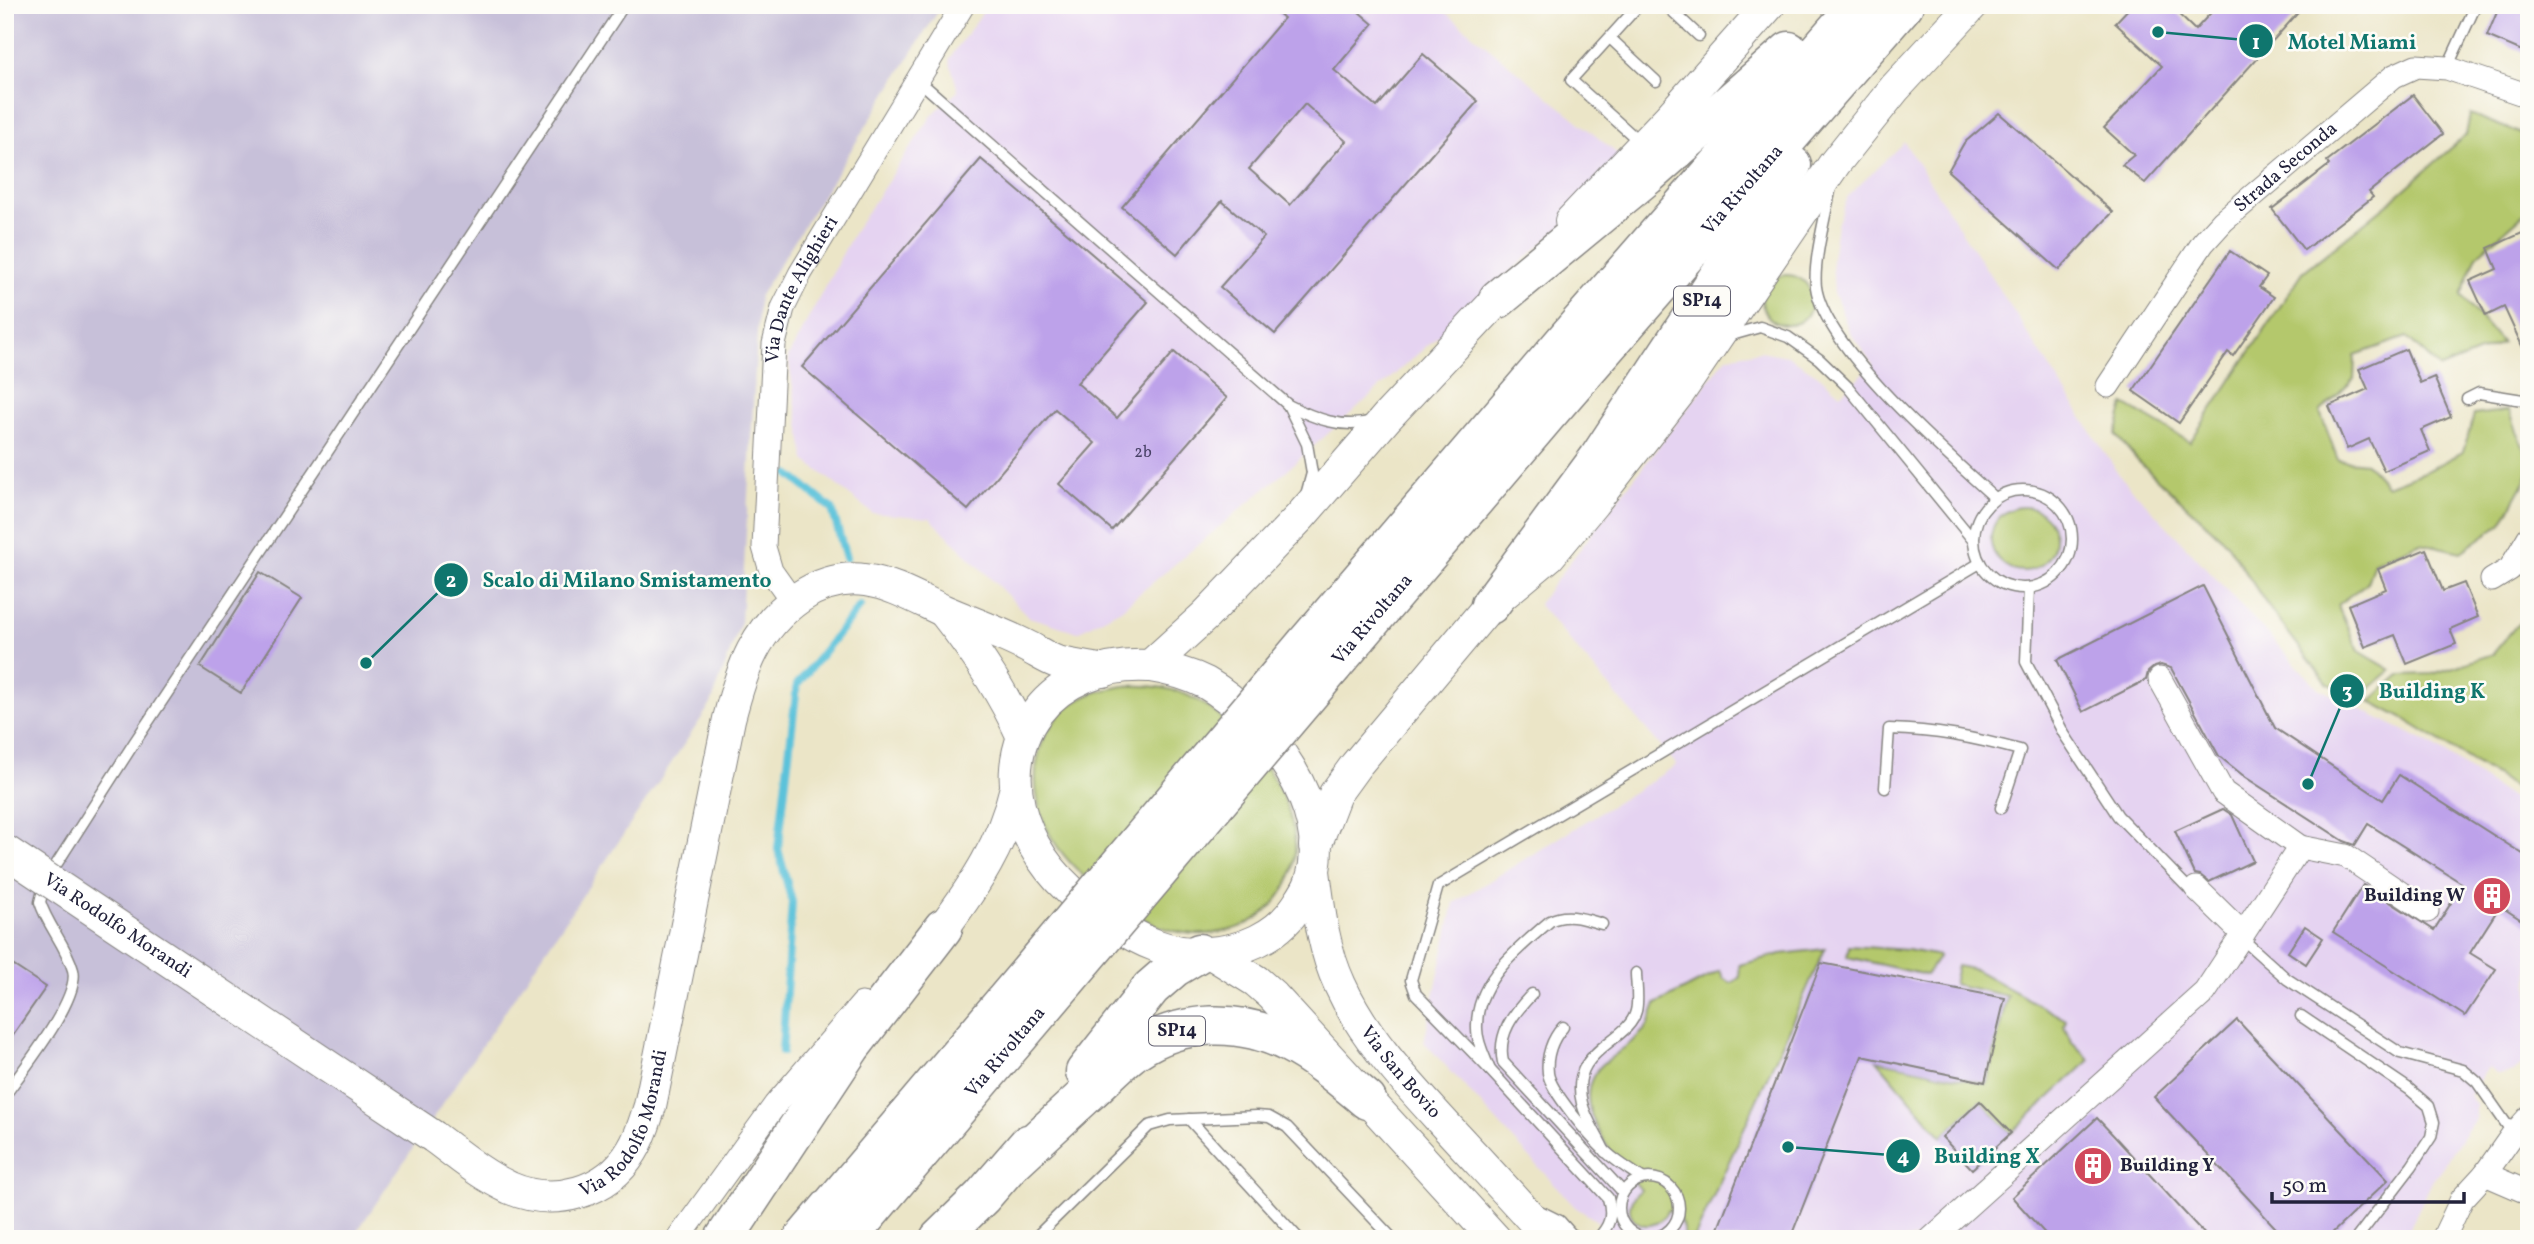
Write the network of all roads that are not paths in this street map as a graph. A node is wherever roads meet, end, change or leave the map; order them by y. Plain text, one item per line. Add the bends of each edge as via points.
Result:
1 (624, 5) edge
2 (964, 5) edge
3 (1639, 5) edge
4 (1666, 5) edge
5 (1769, 5) edge
6 (1835, 5) edge
7 (1858, 5) edge
8 (1904, 5) edge
9 (1923, 5) edge
10 (1972, 5) edge
11 (2476, 5) edge
12 (1699, 36) dead end
13 (1609, 38) junction
14 (2447, 68) junction
15 (917, 79) junction
16 (1656, 81) dead end
17 (2529, 96) edge
18 (1643, 145) junction
19 (1835, 163) junction
20 (1498, 299) junction
21 (1708, 348) junction
22 (2108, 386) dead end
23 (2467, 399) dead end
24 (2529, 401) edge
25 (1289, 405) junction
26 (1387, 416) junction
27 (1995, 498) junction
28 (1300, 517) junction
29 (2529, 537) edge
30 (1973, 540) junction
31 (1980, 563) junction
32 (2492, 580) dead end
33 (2029, 588) junction
34 (793, 602) junction
35 (1490, 604) junction
36 (943, 610) junction
37 (1320, 655) junction
38 (1150, 666) junction
39 (1104, 671) junction
40 (2160, 679) dead end
41 (1023, 737) junction
42 (1016, 786) junction
43 (1885, 788) dead end
44 (2001, 808) dead end
45 (2300, 847) junction
46 (5, 851) edge
47 (1314, 858) junction
48 (2196, 888) dead end
49 (2427, 911) dead end
50 (1602, 924) dead end
51 (943, 928) junction
52 (2243, 934) junction
53 (1205, 953) junction
54 (1053, 970) junction
55 (1636, 973) dead end
56 (1532, 995) dead end
57 (2301, 1016) dead end
58 (1563, 1027) dead end
59 (1490, 1070) junction
60 (5, 1095) edge
61 (1367, 1100) junction
62 (2529, 1117) edge
63 (1189, 1119) junction
64 (2518, 1141) edge
65 (1605, 1152) junction
66 (1013, 1162) junction
67 (2485, 1174) junction
68 (1642, 1178) junction
69 (1623, 1192) junction
70 (2529, 1193) edge
71 (1511, 1196) junction
72 (1670, 1235) edge
73 (1632, 1236) edge
74 (678, 1239) edge
75 (724, 1239) edge
76 (803, 1239) edge
77 (847, 1239) edge
78 (939, 1239) edge
79 (1034, 1239) edge
80 (1299, 1239) edge
81 (1393, 1239) edge
82 (1495, 1239) edge
83 (1550, 1239) edge
84 (1576, 1239) edge
85 (1597, 1239) edge
86 (1931, 1239) edge
87 (2356, 1239) edge
88 (2443, 1239) edge

1 - 60 lane via 45,882 40,902 74,973 71,992
2 - 15 street, Via Dante Alighieri
3 - 13 lane
4 - 12 lane
5 - 18 main road
6 - 20 highway via 1726,108
7 - 37 highway, Via Rivoltana / SP14 via 1586,315
8 - 37 highway, Via Rivoltana / SP14 via 1565,394
9 - 35 highway, SP14 via 1793,163 1598,458
10 - 19 main road via 1895,88
11 - 14 lane
13 - 16 lane
13 - 18 lane via 1571,80
14 - 17 street, Strada Seconda
14 - 22 street, Strada Seconda via 2416,66 2394,75 2223,221 2203,243
15 - 25 lane
15 - 34 street, Via Dante Alighieri via 800,274 783,309 774,344 764,547 771,571
18 - 20 main road
19 - 21 main road
19 - 27 lane via 1815,276 1823,308 1865,372
20 - 26 main road
21 - 30 lane via 1760,327 1788,337 1819,359 1848,387
21 - 35 main road via 1678,394 1549,556
23 - 24 lane via 2479,393
25 - 26 lane via 1317,420 1360,425
25 - 28 lane via 1307,444 1312,473
26 - 28 main road
27 - 30 lane via 1979,516
27 - 33 lane via 2018,490 2041,493 2067,517 2072,540 2066,563 2050,580
28 - 38 main road
29 - 32 street via 2511,569
30 - 31 lane
31 - 33 lane via 2000,583
31 - 59 lane via 1438,886 1411,980 1416,994
33 - 64 lane via 2026,662 2064,734 2118,816 2203,903 2287,979 2400,1053 2463,1070 2477,1082
34 - 36 main road, Via Rodolfo Morandi via 811,590 848,578 895,587
34 - 46 main road, Via Rodolfo Morandi, bridge via 758,639 742,671 650,1106 632,1152 609,1177 577,1194 528,1194 497,1181
35 - 47 main road via 1343,781 1326,812
36 - 39 main road, Via Rodolfo Morandi via 1047,658
36 - 41 main road, Via Rodolfo Morandi via 986,669
37 - 54 highway, Via Rivoltana / SP14, bridge
38 - 39 main road, Via San Bovio
38 - 47 main road, Via San Bovio via 1203,682 1259,727 1301,788 1312,822
39 - 41 main road via 1058,691 1036,714
40 - 45 street via 2223,792
41 - 42 main road
42 - 51 main road via 1006,826 988,862
42 - 53 main road via 1033,844 1079,899 1140,940
43 - 44 lane via 1889,729 1966,736 2020,750
45 - 49 street via 2346,856
45 - 52 street
47 - 53 main road via 1311,882 1278,928 1246,945
47 - 71 main road, Via San Bovio via 1324,938 1352,1008 1399,1073
48 - 52 street
50 - 59 lane via 1576,916 1557,917 1507,960 1479,1008 1476,1030
51 - 74 street via 878,988 800,1075
51 - 75 highway via 851,1047
52 - 86 street via 2205,992
53 - 61 main road via 1263,987
53 - 66 highway, SP14 via 1174,968 1151,988
54 - 76 highway, Via Rivoltana / SP14
54 - 77 highway, Via Rivoltana / SP14
55 - 65 lane via 1636,1011 1630,1023 1588,1060 1583,1076 1582,1103
56 - 69 lane via 1509,1021 1500,1049 1503,1062
57 - 87 lane via 2409,1089 2429,1106 2434,1122 2431,1137 2412,1166
58 - 65 lane via 1554,1036 1548,1055 1548,1075 1559,1098
59 - 85 lane via 1604,1192 1610,1219
61 - 66 highway, SP14 via 1292,1044 1235,1025 1204,1025 1159,1037 1133,1052
61 - 82 main road
62 - 64 street
63 - 79 lane via 1157,1123 1141,1132
63 - 80 lane
63 - 81 lane via 1257,1116 1279,1121
64 - 67 street
65 - 68 lane
66 - 78 highway
67 - 70 street
67 - 88 street via 2462,1199
68 - 69 lane
68 - 72 lane via 1661,1180 1675,1194 1678,1213
69 - 73 lane via 1620,1215
71 - 83 main road, Via San Bovio
71 - 84 lane via 1560,1222
72 - 73 lane

